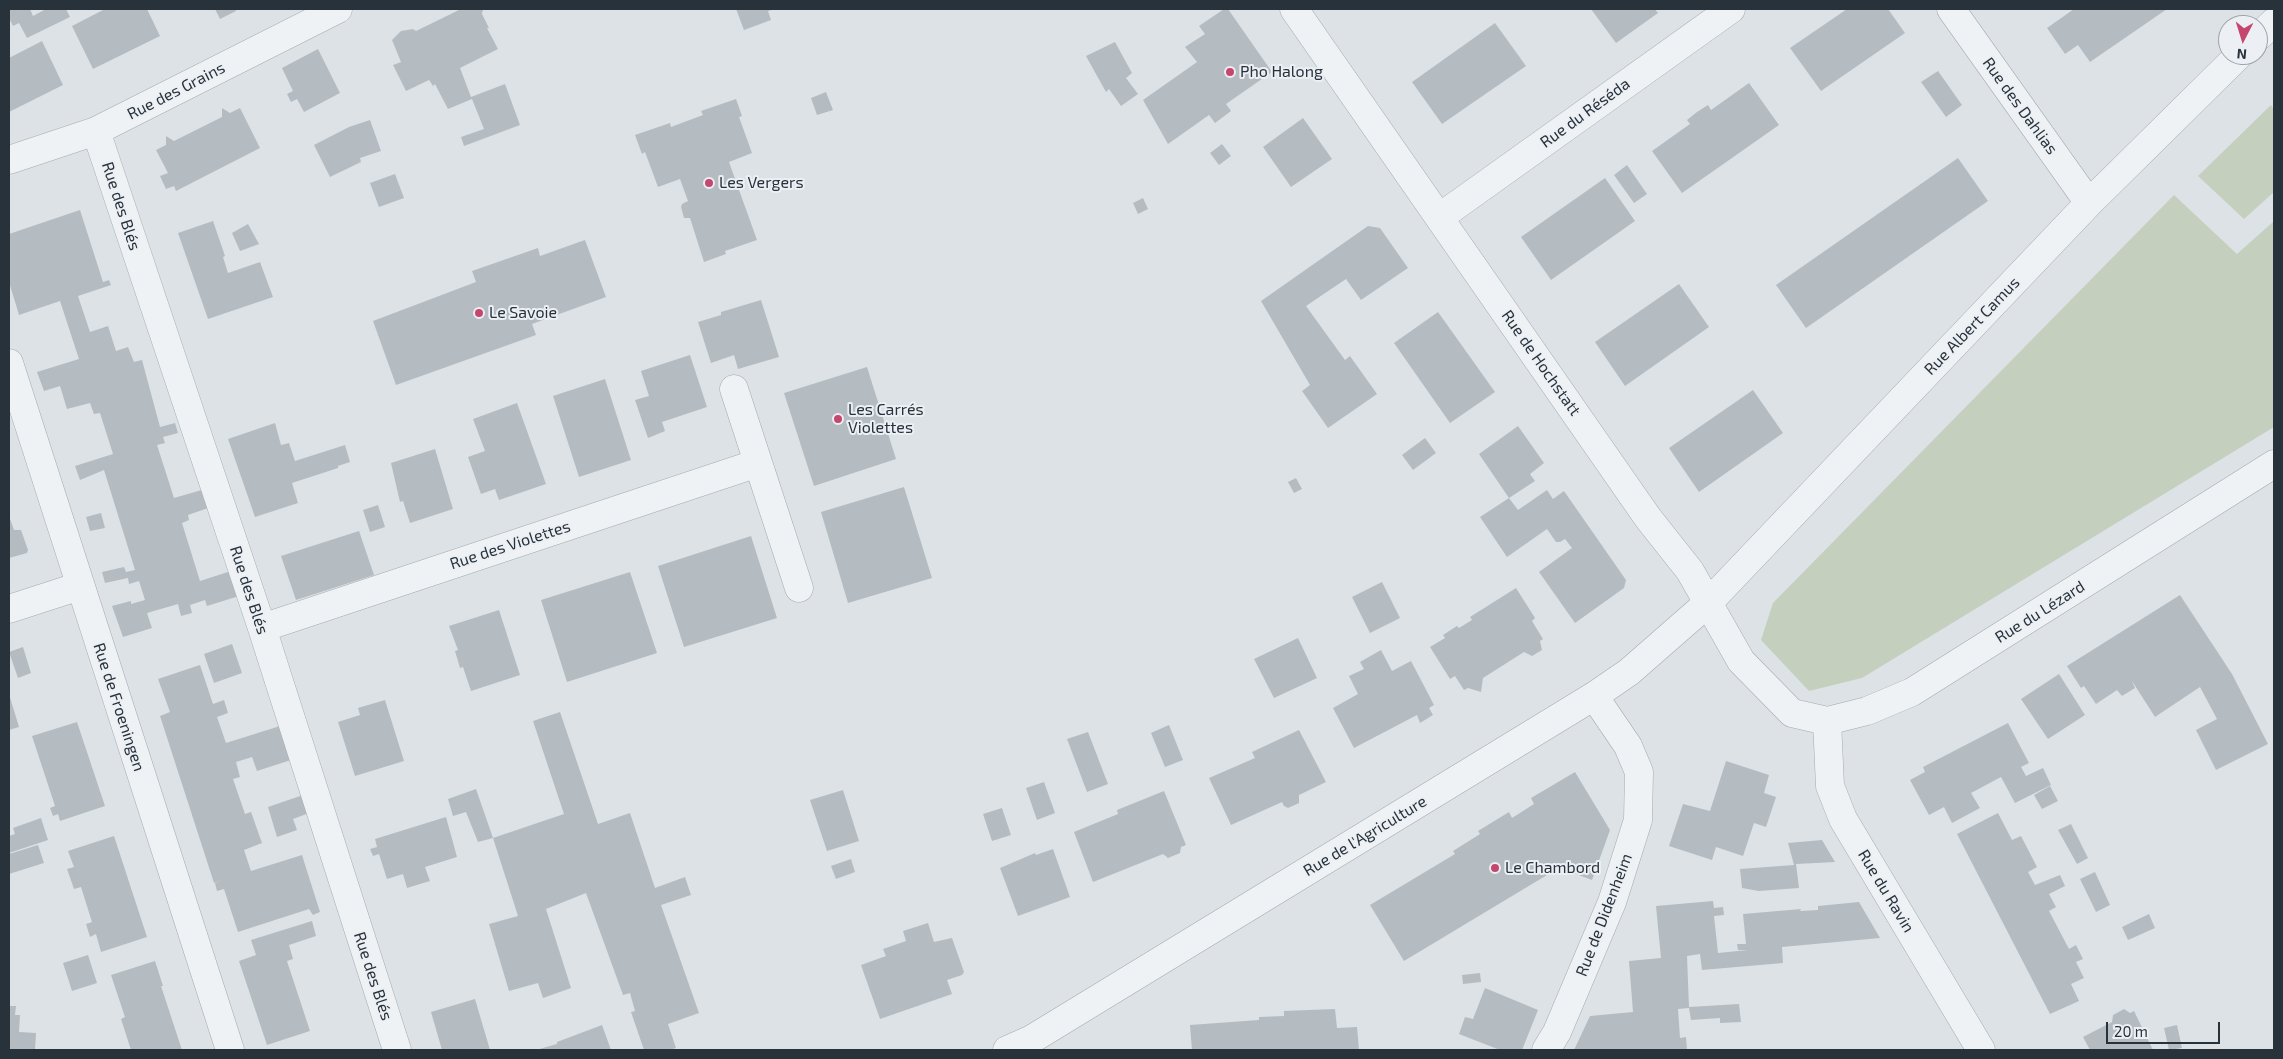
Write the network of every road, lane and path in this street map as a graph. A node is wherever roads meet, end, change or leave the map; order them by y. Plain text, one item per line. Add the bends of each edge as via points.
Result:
1 (338, 9) edge
2 (1294, 9) edge
3 (1731, 9) edge
4 (1951, 9) edge
5 (2229, 65) edge
6 (96, 131) junction
7 (9, 160) edge
8 (2090, 203) junction
9 (1440, 217) junction
10 (9, 363) edge
11 (734, 389) dead end
12 (758, 463) junction
13 (2274, 464) edge
14 (80, 586) junction
15 (799, 588) dead end
16 (1709, 602) junction
17 (9, 609) edge
18 (262, 628) junction
19 (1594, 696) junction
20 (1792, 713) joint
21 (1827, 721) junction
22 (1035, 1044) edge
23 (230, 1050) edge
24 (397, 1050) edge
25 (1007, 1050) edge
26 (1546, 1050) edge
27 (1981, 1050) edge

1 - 6 street, Rue des Grains
2 - 9 street, Rue de Hochstatt
3 - 9 street, Rue du Réséda
4 - 8 street, Rue des Dahlias
5 - 8 street, Rue Albert Camus
6 - 7 street, Rue des Grains
6 - 18 street, Rue des Blés
8 - 16 street, Rue Albert Camus
9 - 16 street, Rue de Hochstatt
10 - 14 street, Rue de Froeningen
11 - 12 street
12 - 15 street
12 - 18 street, Rue des Violettes
13 - 21 street, Rue du Lézard via 1912,692 1867,711
14 - 17 street
14 - 23 street, Rue de Froeningen
16 - 19 street, Rue de l'Agriculture via 1629,672
16 - 20 street, Rue de Hochstatt via 1741,661
18 - 24 street, Rue des Blés
19 - 22 street, Rue de l'Agriculture
19 - 26 street, Rue de Didenheim via 1628,746 1639,772 1638,820 1612,902 1557,1032
20 - 21 street, Rue du Lézard
21 - 27 street, Rue du Ravin via 1830,786 1843,819
22 - 25 street, Rue de l'Agriculture

